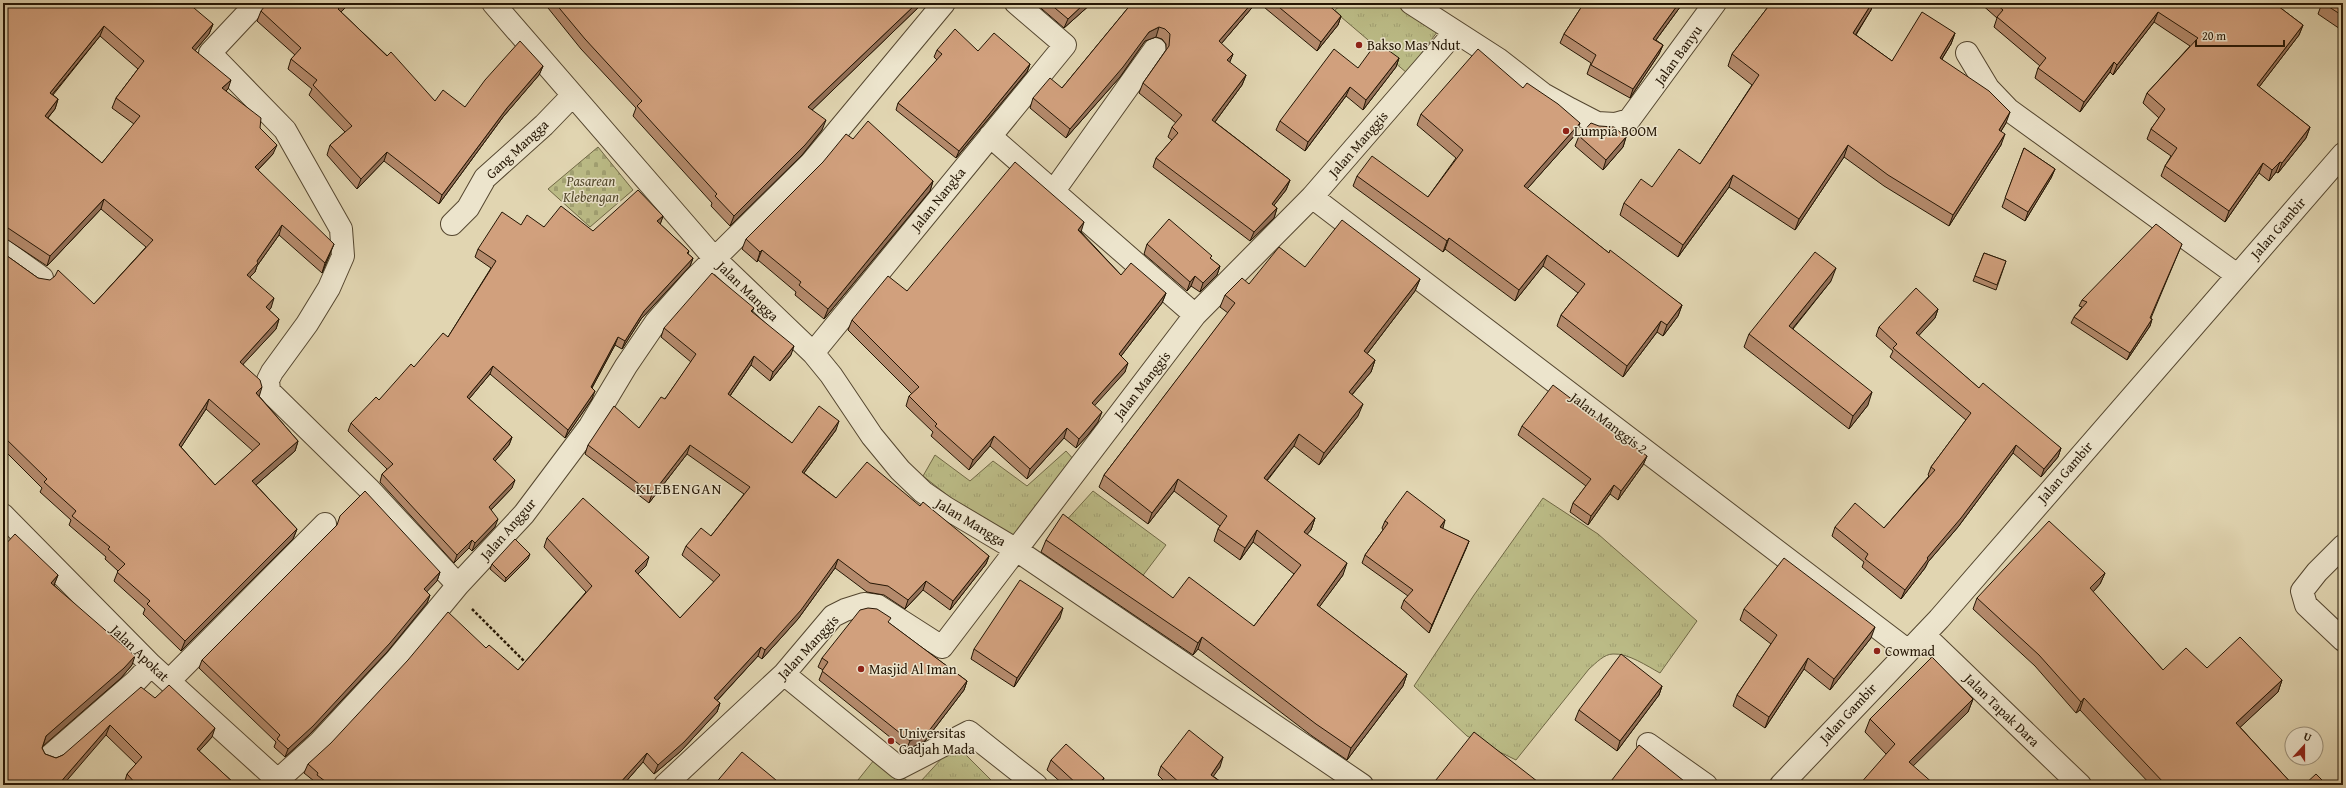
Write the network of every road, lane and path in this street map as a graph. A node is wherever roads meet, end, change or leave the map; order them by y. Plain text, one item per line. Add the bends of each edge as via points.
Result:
1 (257, 3) edge
2 (944, 3) edge
3 (1016, 3) edge
4 (1411, 3) edge
5 (1715, 3) edge
6 (500, 5) edge
7 (1455, 32) junction
8 (1155, 49) dead end
9 (1967, 53) dead end
10 (572, 96) junction
11 (990, 136) junction
12 (2343, 154) edge
13 (1053, 192) junction
14 (1312, 197) junction
15 (452, 224) dead end
16 (3, 250) edge
17 (715, 260) junction
18 (2237, 275) junction
19 (42, 278) edge
20 (1196, 315) junction
21 (813, 353) junction
22 (3, 515) edge
23 (325, 524) dead end
24 (2343, 546) edge
25 (1015, 549) junction
26 (455, 588) junction
27 (1924, 635) junction
28 (2343, 640) edge
29 (1907, 650) junction
30 (151, 666) junction
31 (532, 669) edge
32 (784, 674) junction
33 (169, 681) junction
34 (1648, 744) dead end
35 (51, 755) edge
36 (280, 783) edge
37 (665, 785) edge
38 (1036, 785) edge
39 (1362, 785) edge
40 (1706, 785) edge
41 (1781, 785) edge
42 (2080, 785) edge

1 - 26 street via 210,53 286,130 342,229 342,256 329,288 308,324 272,372 268,380 269,391 368,488
2 - 17 street, Jalan Anggur via 811,163
3 - 11 street, Jalan Nangka via 1065,45
4 - 7 street
5 - 7 street, Jalan Banyu via 1640,107 1629,120 1615,124 1597,123 1543,94 1498,59
6 - 10 street, Jalan Mangga
7 - 14 street, Jalan Manggis
8 - 13 street
9 - 18 street via 1988,88 2009,110
10 - 15 street, Gang Mangga via 485,178 468,208
10 - 17 street, Jalan Mangga
11 - 13 street
11 - 21 street, Jalan Nangka
12 - 18 street, Jalan Gambir
13 - 20 street
14 - 20 street, Jalan Manggis
14 - 29 street, Jalan Manggis 2
16 - 19 street
17 - 21 street, Jalan Mangga
17 - 26 street, Jalan Anggur via 656,322 590,426 524,514
18 - 27 street, Jalan Gambir
20 - 25 street, Jalan Manggis
21 - 25 street, Jalan Mangga via 872,436 917,486 946,508
22 - 30 street, Jalan Apokat
23 - 33 street
24 - 28 street via 2302,591 2306,606
25 - 32 street, Jalan Manggis via 942,647 878,606 864,604 833,616
25 - 39 street, Jalan Mangga
26 - 31 path
26 - 36 street, Jalan Anggur via 396,660
27 - 29 street, Jalan Gambir
27 - 42 street, Jalan Tapak Dara
29 - 41 street, Jalan Gambir
30 - 33 street, Jalan Apokat
30 - 35 street
32 - 37 street, Jalan Manggis
32 - 38 street via 899,768 969,732
33 - 36 street, Jalan Apokat
34 - 40 street

